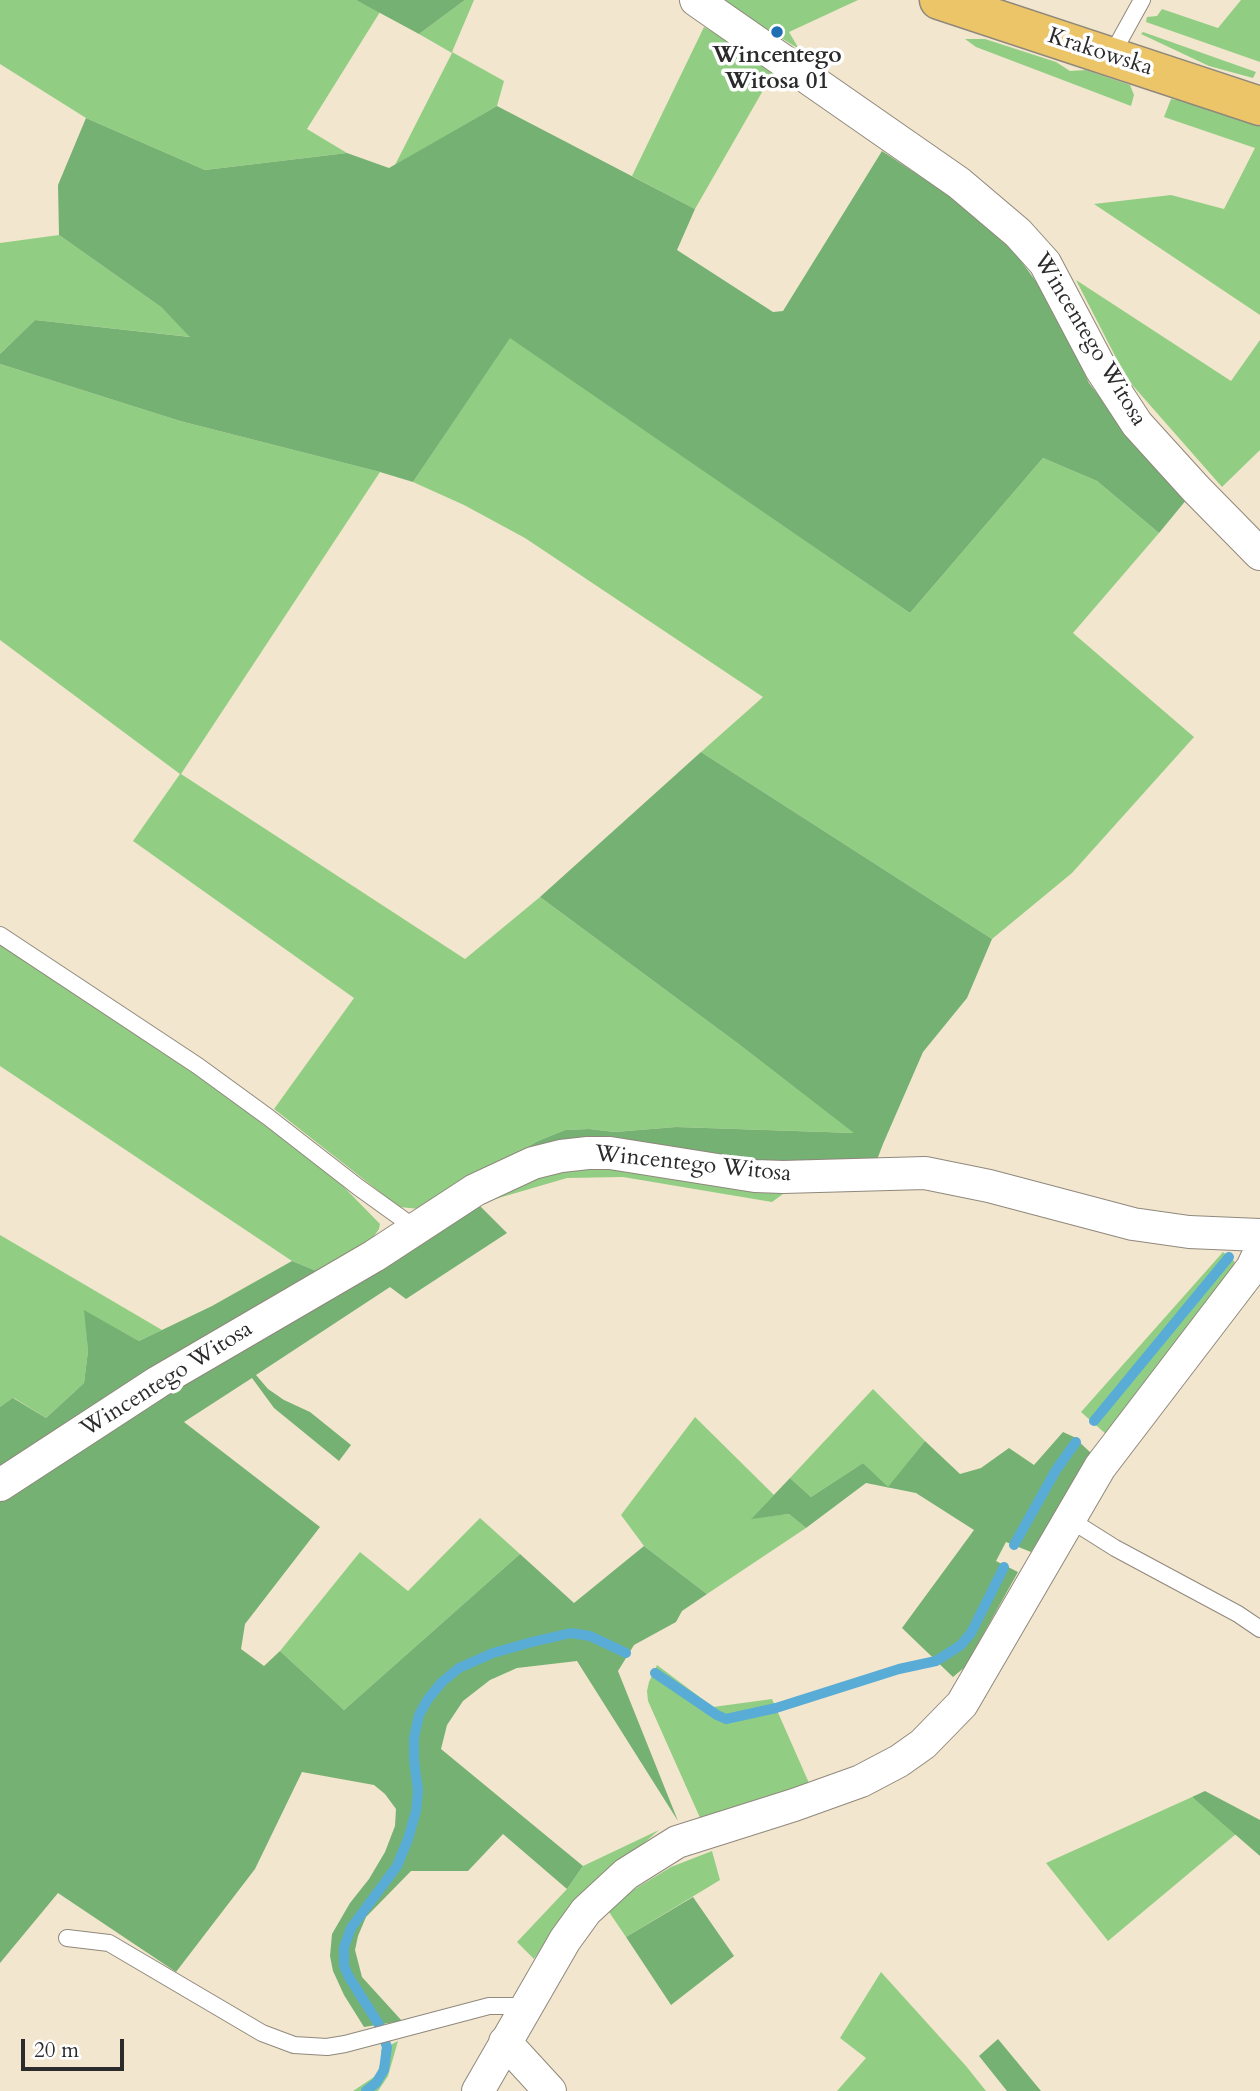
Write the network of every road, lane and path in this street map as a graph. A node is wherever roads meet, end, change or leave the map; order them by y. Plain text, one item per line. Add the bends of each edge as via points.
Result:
1 (696, 0) edge
2 (939, 0) edge
3 (1142, 0) edge
4 (1111, 56) junction
5 (1260, 106) edge
6 (1260, 554) edge
7 (0, 935) edge
8 (415, 1228) junction
9 (1260, 1235) edge
10 (1257, 1263) edge
11 (0, 1485) edge
12 (1069, 1519) junction
13 (1260, 1629) edge
14 (67, 1938) dead end
15 (524, 2009) junction
16 (505, 2042) junction
17 (478, 2091) edge
18 (550, 2091) edge

1 - 6 street, Wincentego Witosa via 960,183 1018,233 1045,263 1101,369 1137,424
2 - 4 main road, Krakowska
3 - 4 lane
4 - 5 main road, Krakowska
7 - 8 lane via 198,1066
8 - 9 street, Wincentego Witosa via 475,1190 533,1163 610,1153 755,1176 926,1172 1133,1224
8 - 11 street, Wincentego Witosa via 158,1382
10 - 12 street via 1113,1449
12 - 13 lane
12 - 15 street via 962,1704 923,1744 860,1781 677,1842 626,1874 586,1911
14 - 15 lane via 109,1943 247,2025 295,2045 327,2047 489,2006
15 - 16 street
16 - 17 street
16 - 18 street

